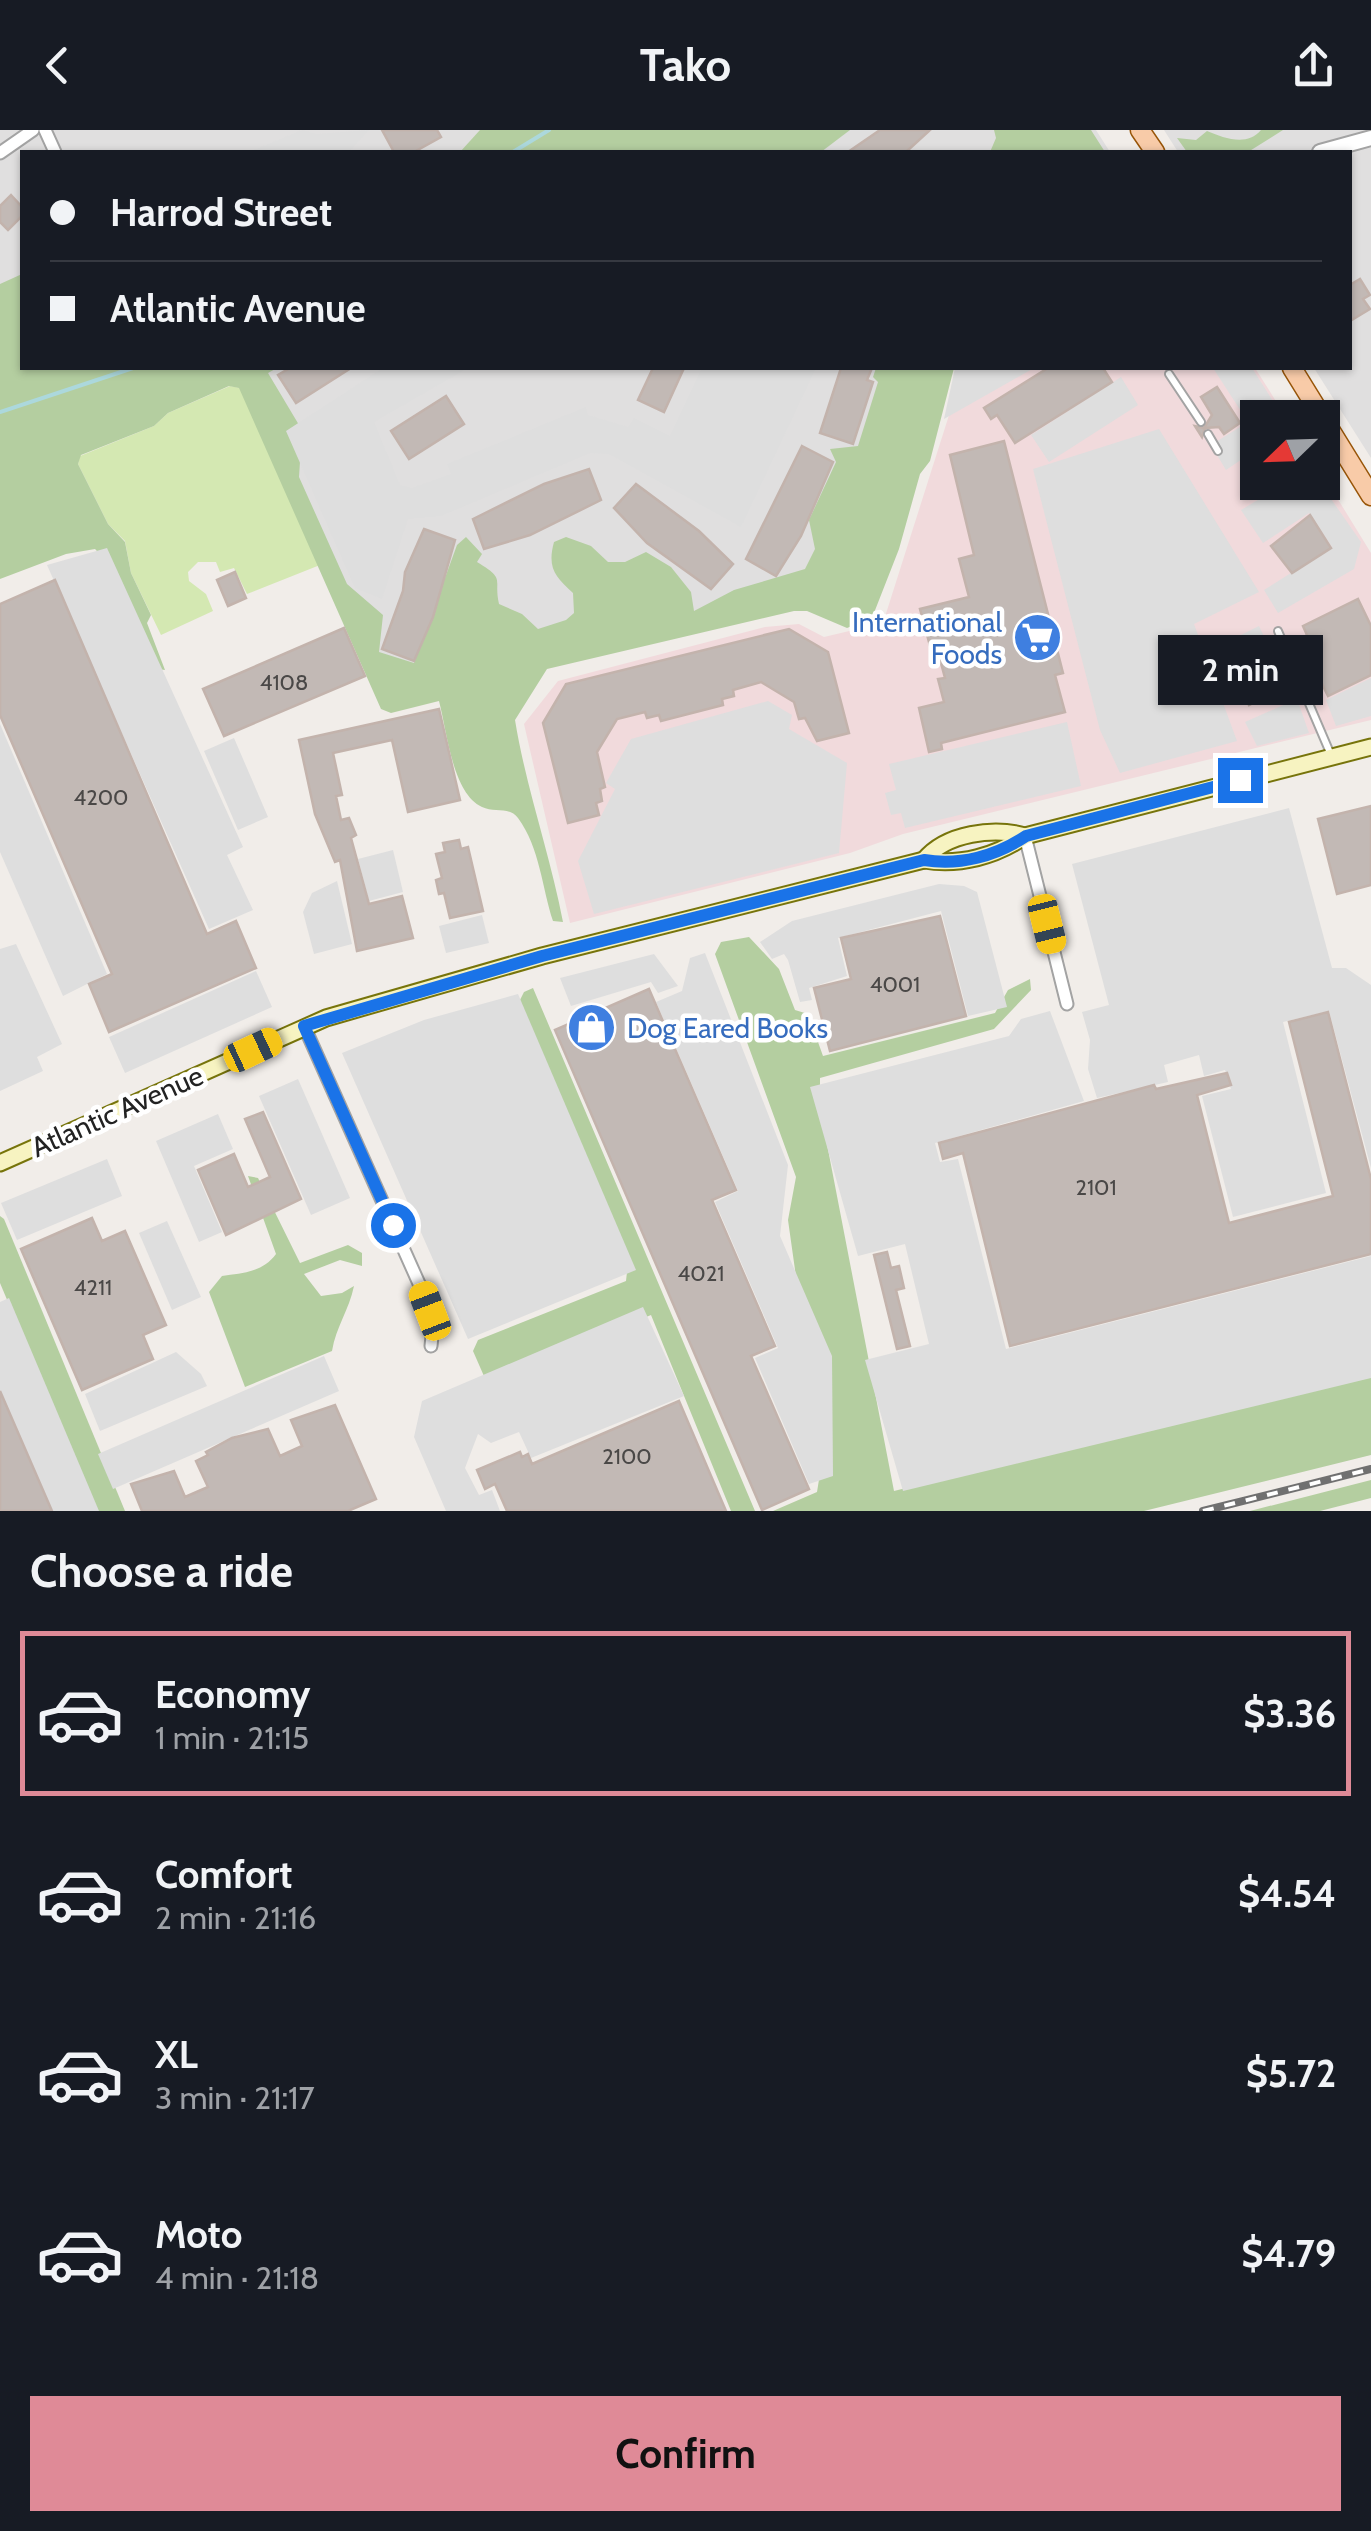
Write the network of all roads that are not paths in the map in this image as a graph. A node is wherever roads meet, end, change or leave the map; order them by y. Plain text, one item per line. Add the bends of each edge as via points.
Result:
1 (33, 130) edge
2 (1371, 138) edge
3 (1327, 150) edge
4 (0, 153) edge
5 (1293, 370) edge
6 (1169, 374) dead end
7 (1200, 422) dead end
8 (1208, 434) dead end
9 (1218, 451) dead end
10 (1371, 496) edge
11 (1278, 631) dead end
12 (1371, 747) edge
13 (1331, 756) junction
14 (1026, 836) junction
15 (1067, 1004) dead end
16 (304, 1026) junction
17 (0, 1163) edge
18 (431, 1346) dead end

1 - 4 street
2 - 3 street
5 - 10 main road
6 - 7 lane
8 - 9 lane
11 - 13 lane
12 - 13 main road, Atlantic Avenue
13 - 14 main road, Atlantic Avenue
14 - 15 street
14 - 16 main road, Atlantic Avenue via 1000,829 945,844 924,860 542,956
16 - 17 main road, Atlantic Avenue
16 - 18 street via 421,1288 433,1326

